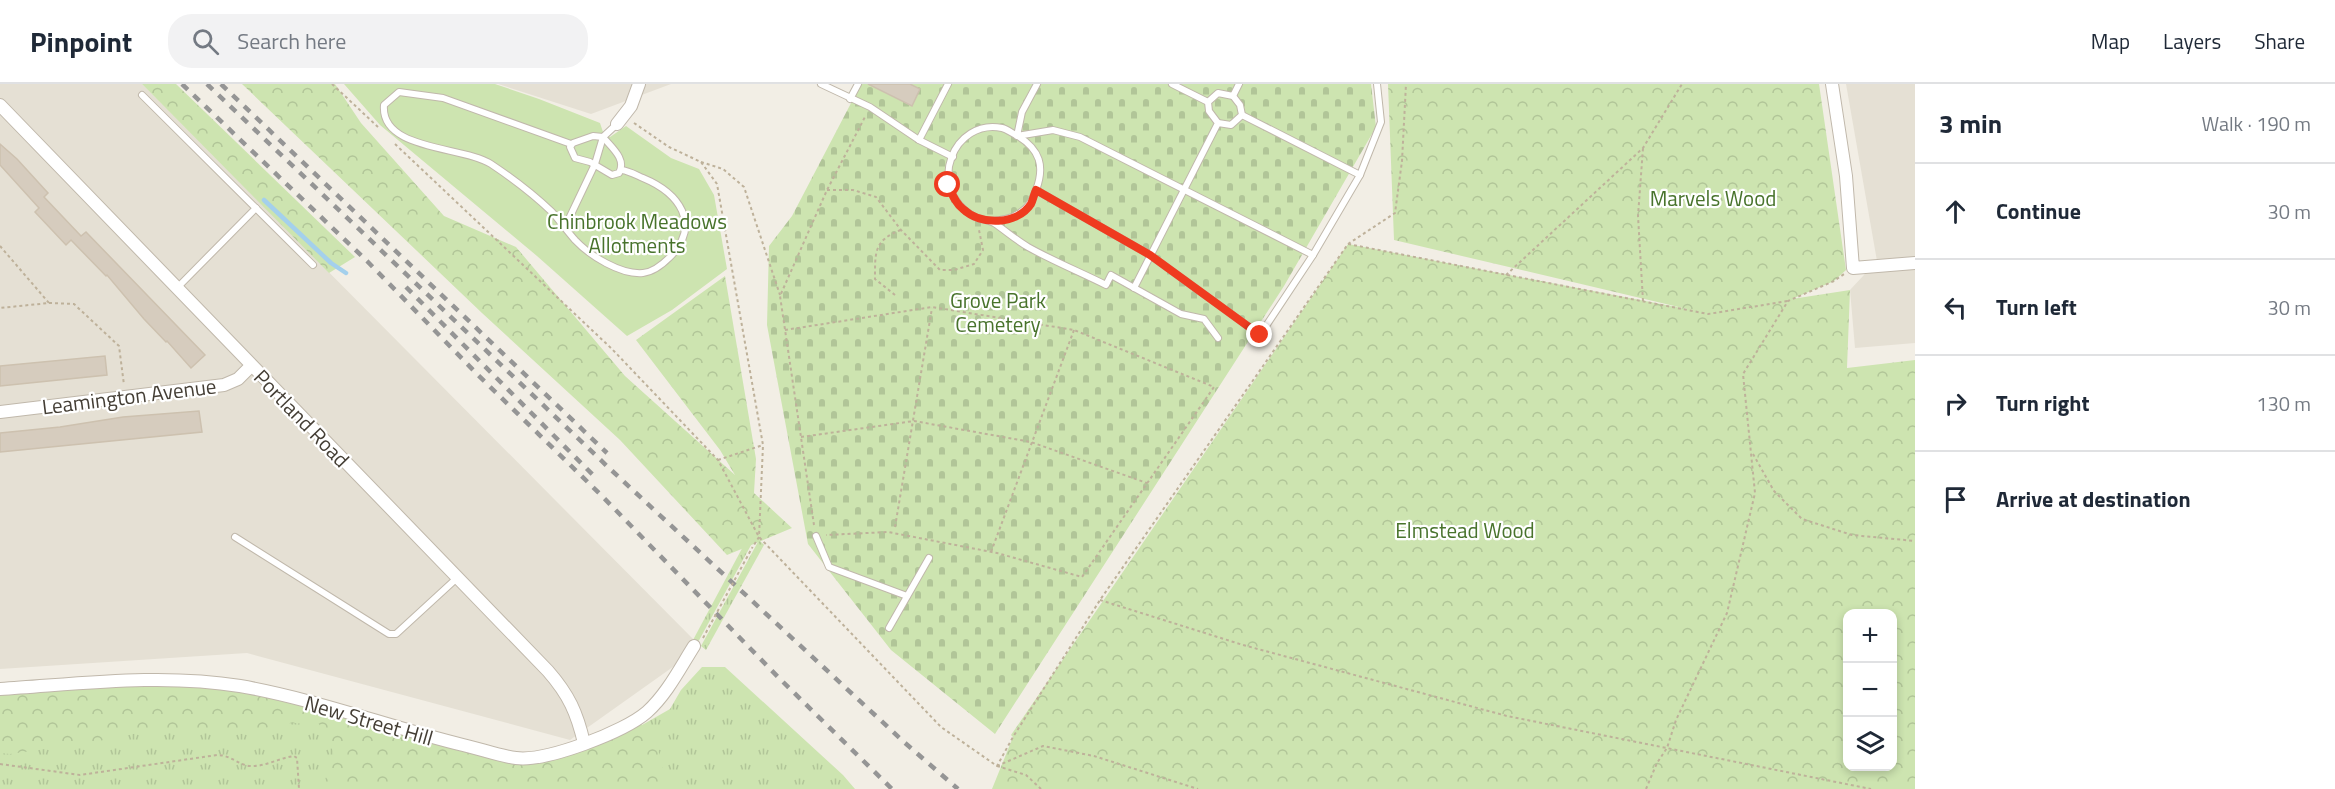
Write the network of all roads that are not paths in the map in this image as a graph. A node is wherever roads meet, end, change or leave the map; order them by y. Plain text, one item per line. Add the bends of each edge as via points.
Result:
1 (639, 84) edge
2 (821, 84) edge
3 (858, 84) edge
4 (948, 84) edge
5 (1037, 84) edge
6 (1172, 84) edge
7 (1239, 84) edge
8 (1377, 84) edge
9 (1832, 84) edge
10 (142, 95) dead end
11 (1233, 96) junction
12 (850, 99) junction
13 (1208, 102) junction
14 (0, 105) edge
15 (1242, 116) junction
16 (621, 120) joint
17 (1218, 123) junction
18 (1017, 136) junction
19 (603, 137) junction
20 (919, 140) junction
21 (571, 144) junction
22 (952, 157) junction
23 (595, 164) junction
24 (622, 170) junction
25 (1360, 175) junction
26 (1036, 190) junction
27 (1185, 190) junction
28 (256, 208) junction
29 (991, 221) junction
30 (565, 227) junction
31 (1150, 255) junction
32 (1313, 255) junction
33 (1915, 263) edge
34 (313, 265) dead end
35 (177, 288) junction
36 (1134, 288) junction
37 (1218, 338) dead end
38 (251, 366) junction
39 (0, 412) edge
40 (816, 536) road end
41 (235, 537) dead end
42 (929, 558) dead end
43 (457, 578) junction
44 (907, 596) junction
45 (889, 628) dead end
46 (699, 642) road end
47 (0, 689) edge
48 (584, 743) junction

1 - 16 street
2 - 12 lane
3 - 12 lane
4 - 20 lane
5 - 18 lane via 1022,112
6 - 13 lane
7 - 11 lane
8 - 25 lane via 1381,122
9 - 33 street via 1846,176 1853,268
10 - 28 lane
11 - 13 lane via 1218,93
11 - 15 lane
12 - 20 lane via 870,107
13 - 17 lane
14 - 35 street, Portland Road
15 - 17 lane via 1231,125
15 - 25 lane
16 - 19 lane
17 - 27 lane
18 - 22 lane via 1004,128 987,127 959,142
18 - 26 lane via 1031,144 1039,159 1041,175
18 - 27 lane via 1053,130 1080,137
19 - 21 lane
19 - 23 lane
19 - 24 lane via 616,151
20 - 22 lane
21 - 23 lane via 575,158
21 - 30 lane via 432,95 399,92 384,105 388,124 398,135 489,162 513,178
22 - 29 lane via 947,171 954,199 976,218
23 - 24 lane via 612,175
23 - 30 lane
24 - 30 lane via 664,188 682,207 684,239 665,262 643,273 624,270 584,248
25 - 32 lane
26 - 29 lane via 1031,204 1020,214
26 - 31 lane
27 - 31 lane
27 - 32 lane
28 - 34 lane
28 - 35 lane
29 - 36 lane via 1027,246 1106,285 1111,275
31 - 32 lane via 1260,335
31 - 36 lane
35 - 38 street, Portland Road
36 - 37 lane via 1181,314 1204,319
38 - 39 street, Leamington Avenue via 238,379 224,385
38 - 43 street, Portland Road
40 - 44 lane via 829,567
41 - 43 lane via 389,634 399,632
42 - 44 lane
43 - 48 street, Portland Road via 564,689
44 - 45 lane
46 - 48 street, New Street Hill via 646,713 613,733
47 - 48 street, New Street Hill via 171,678 240,686 517,758 536,758

